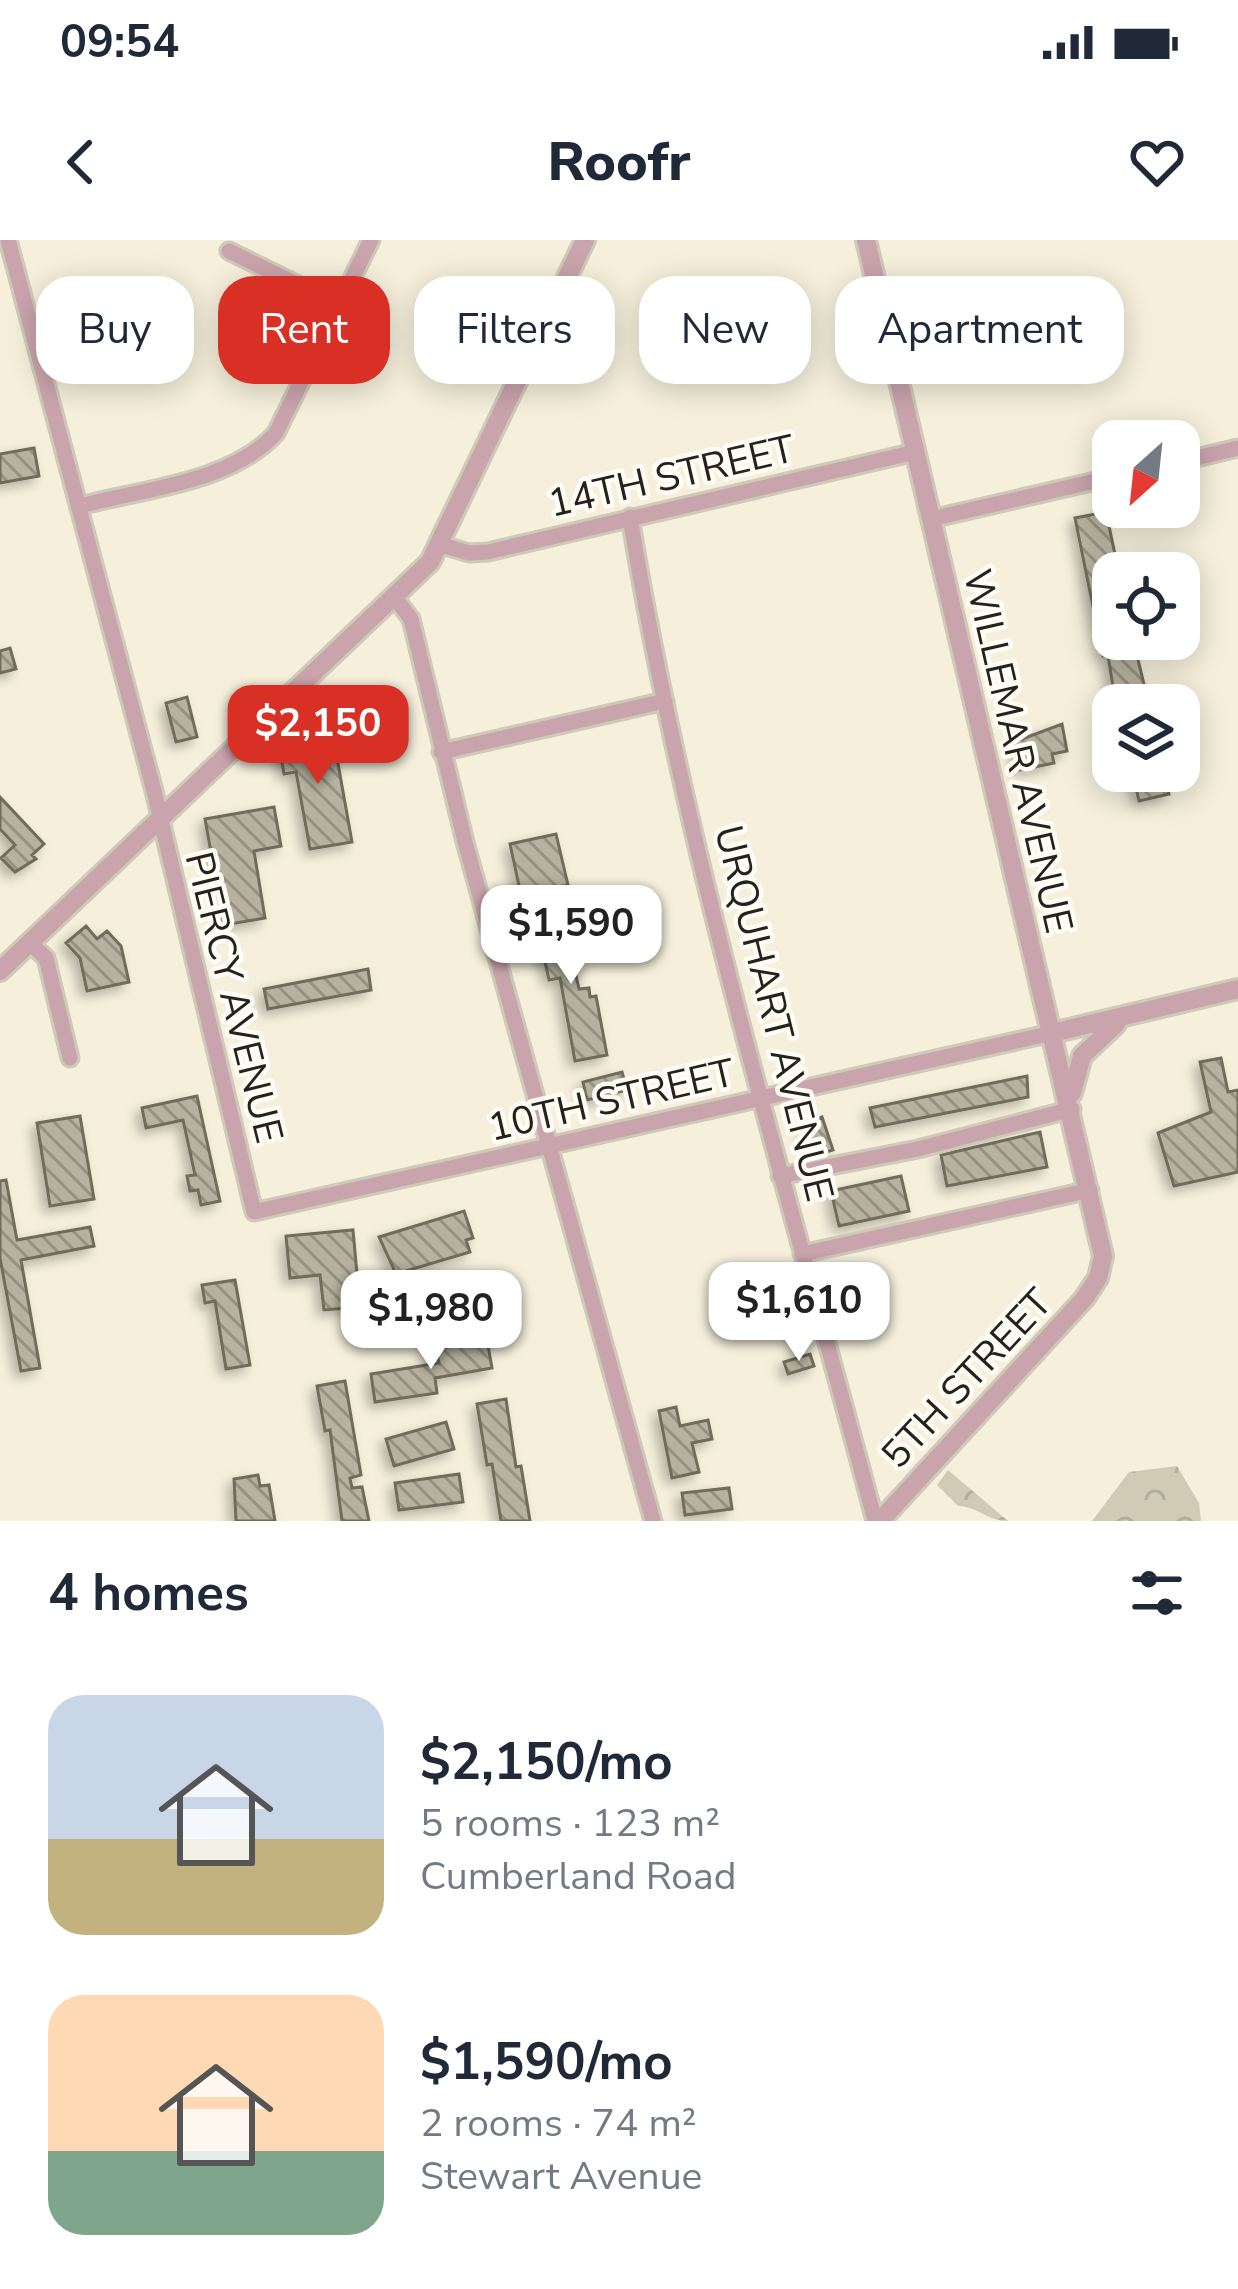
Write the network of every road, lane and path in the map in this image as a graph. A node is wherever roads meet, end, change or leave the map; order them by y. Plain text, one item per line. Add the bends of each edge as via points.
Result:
1 (8, 240) edge
2 (371, 240) edge
3 (584, 240) edge
4 (866, 240) edge
5 (229, 251) dead end
6 (280, 276) edge
7 (353, 276) edge
8 (300, 384) edge
9 (1238, 448) edge
10 (915, 452) junction
11 (1200, 457) edge
12 (1092, 482) edge
13 (80, 506) junction
14 (629, 518) junction
15 (931, 519) junction
16 (442, 545) junction
17 (396, 599) junction
18 (665, 701) junction
19 (441, 752) junction
20 (158, 821) junction
21 (30, 943) junction
22 (0, 971) edge
23 (1238, 989) edge
24 (1130, 1014) junction
25 (1052, 1033) junction
26 (70, 1058) dead end
27 (758, 1100) junction
28 (1071, 1107) junction
29 (549, 1146) junction
30 (780, 1176) junction
31 (1090, 1190) junction
32 (254, 1212) joint
33 (802, 1255) junction
34 (1098, 1278) joint
35 (653, 1521) edge
36 (877, 1521) edge

1 - 13 street, PIERCY AVENUE
2 - 7 street
3 - 16 street
4 - 10 street, WILLEMAR AVENUE
5 - 6 street
8 - 13 street via 260,451
9 - 11 street
10 - 14 street, 14TH STREET
10 - 15 street, WILLEMAR AVENUE
12 - 15 street
13 - 20 street, PIERCY AVENUE
14 - 16 street, 14TH STREET via 488,552
14 - 18 street, URQUHART AVENUE
15 - 25 street, WILLEMAR AVENUE
16 - 17 street
17 - 19 street via 411,619
17 - 20 street
18 - 19 street
18 - 27 street, URQUHART AVENUE
19 - 29 street
20 - 21 street
20 - 32 street, PIERCY AVENUE
21 - 22 street
21 - 26 street via 46,958
23 - 24 street
24 - 25 street
24 - 28 street via 1089,1045
25 - 27 street, 10TH STREET
25 - 28 street, WILLEMAR AVENUE
27 - 29 street, 10TH STREET
27 - 30 street, URQUHART AVENUE
28 - 30 street via 918,1150
28 - 31 street, WILLEMAR AVENUE
29 - 32 street, 10TH STREET
29 - 35 street
30 - 33 street, URQUHART AVENUE
31 - 33 street
31 - 34 street, WILLEMAR AVENUE
33 - 36 street, URQUHART AVENUE
34 - 36 street, 5TH STREET

